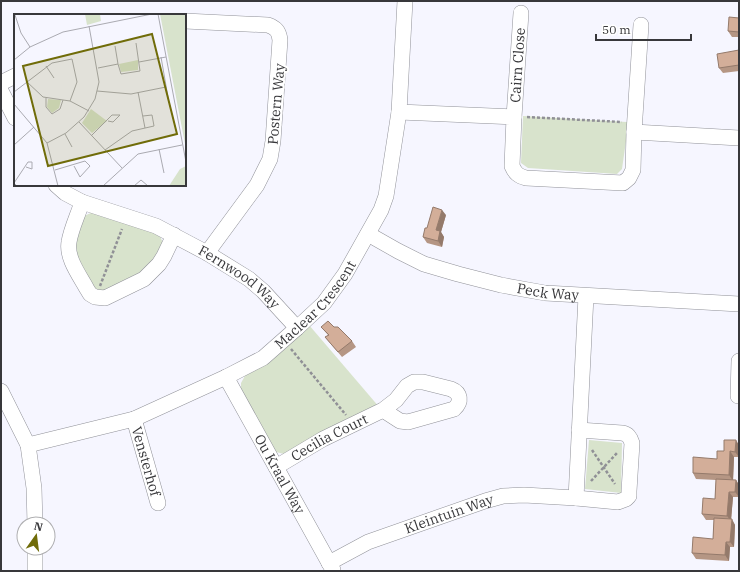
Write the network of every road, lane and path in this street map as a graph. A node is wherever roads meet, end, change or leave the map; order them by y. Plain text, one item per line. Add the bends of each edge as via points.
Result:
1 (405, 1) edge
2 (521, 13) dead end
3 (186, 21) edge
4 (641, 25) dead end
5 (14, 76) edge
6 (1, 83) edge
7 (1, 91) edge
8 (399, 112) junction
9 (14, 116) edge
10 (514, 116) junction
11 (634, 128) junction
12 (739, 138) edge
13 (57, 186) edge
14 (82, 202) junction
15 (126, 217) junction
16 (368, 234) junction
17 (174, 235) junction
18 (207, 253) junction
19 (586, 296) junction
20 (95, 297) junction
21 (739, 304) edge
22 (297, 328) junction
23 (283, 340) junction
24 (739, 361) edge
25 (226, 377) junction
26 (1, 391) edge
27 (738, 396) dead end
28 (383, 410) dead end
29 (134, 419) junction
30 (354, 424) junction
31 (579, 430) junction
32 (630, 438) junction
33 (28, 445) junction
34 (592, 449) dead end
35 (276, 467) junction
36 (604, 467) junction
37 (576, 498) junction
38 (626, 499) junction
39 (158, 503) dead end
40 (34, 516) edge
41 (35, 556) edge
42 (331, 567) edge
43 (35, 571) edge

1 - 8 street, Maclear Crescent
2 - 10 street, Cairn Close
3 - 18 street, Postern Way via 268,25 279,32 280,40 270,159 257,185
4 - 11 street
5 - 6 street
7 - 9 street
8 - 10 street
8 - 16 street, Maclear Crescent via 386,196
10 - 11 path
10 - 11 street, Cairn Close via 512,166 519,176 526,178 624,184 633,170
11 - 12 street
13 - 14 street, Fernwood Way
14 - 15 street, Fernwood Way
14 - 20 street via 69,243 70,252 71,259 87,289
15 - 17 street, Fernwood Way via 156,226
15 - 20 path
16 - 19 street, Peck Way via 424,264 458,274 544,293
16 - 22 street, Maclear Crescent via 337,287
17 - 18 street, Fernwood Way
17 - 20 street via 159,264 144,279 105,298
18 - 22 street, Fernwood Way via 249,279
19 - 21 street, Peck Way
19 - 31 street
22 - 23 street, Maclear Crescent
23 - 25 street, Maclear Crescent via 263,358
23 - 30 path
24 - 27 street
25 - 29 street, Maclear Crescent
25 - 35 street, Ou Kraal Way
26 - 33 street
28 - 30 street, Cecilia Court
29 - 33 street, Maclear Crescent
29 - 39 street, Vensterhof
30 - 35 street, Cecilia Court
31 - 32 street via 622,433
31 - 37 street
32 - 36 path
32 - 38 street via 632,443 629,496
33 - 40 street via 34,488
34 - 36 path
35 - 42 street, Ou Kraal Way
36 - 37 path
36 - 38 path
37 - 38 street, Kleintuin Way via 618,502
37 - 42 street, Kleintuin Way via 513,495 485,501 368,542
41 - 43 street

